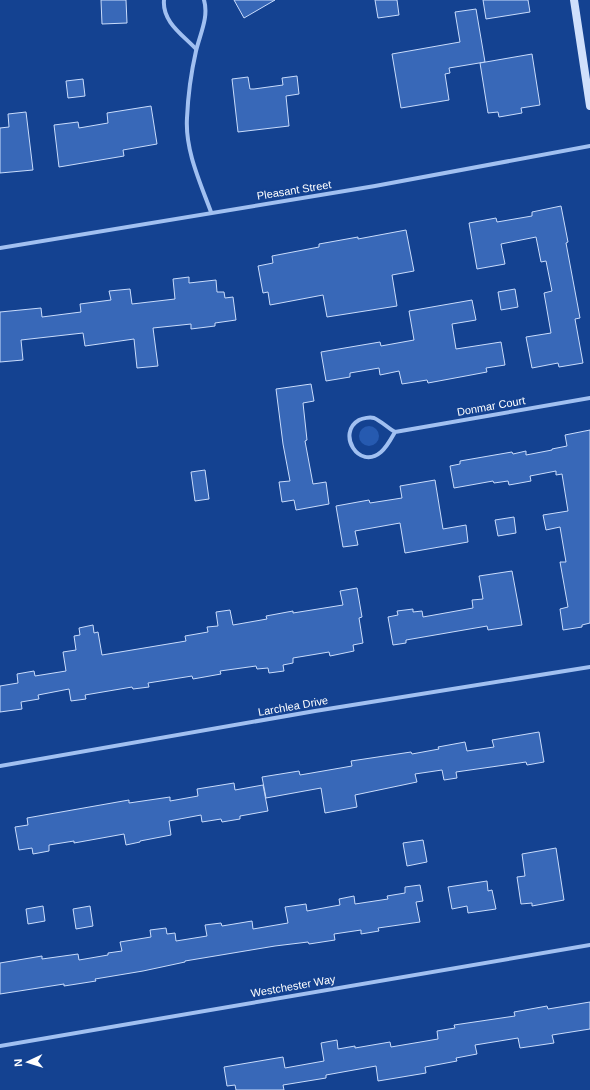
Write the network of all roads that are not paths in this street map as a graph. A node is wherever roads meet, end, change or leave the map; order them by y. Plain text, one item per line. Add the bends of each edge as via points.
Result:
1 (164, 0) edge
2 (204, 0) edge
3 (574, 0) edge
4 (196, 49) junction
5 (590, 106) edge
6 (590, 146) edge
7 (211, 212) junction
8 (0, 248) edge
9 (590, 398) edge
10 (395, 432) junction
11 (590, 667) edge
12 (0, 766) edge
13 (590, 945) edge
14 (0, 1046) edge

1 - 4 street via 166,17
2 - 4 street via 205,18
3 - 5 street
4 - 7 street via 189,95 188,132 194,165
6 - 7 street, Pleasant Street via 374,186
7 - 8 street, Pleasant Street
9 - 10 street, Donmar Court
10 - 10 street via 383,450 370,458 363,457 354,450 349,438 353,425 358,420 367,418 373,418
11 - 12 street, Larchlea Drive
13 - 14 street, Westchester Way

